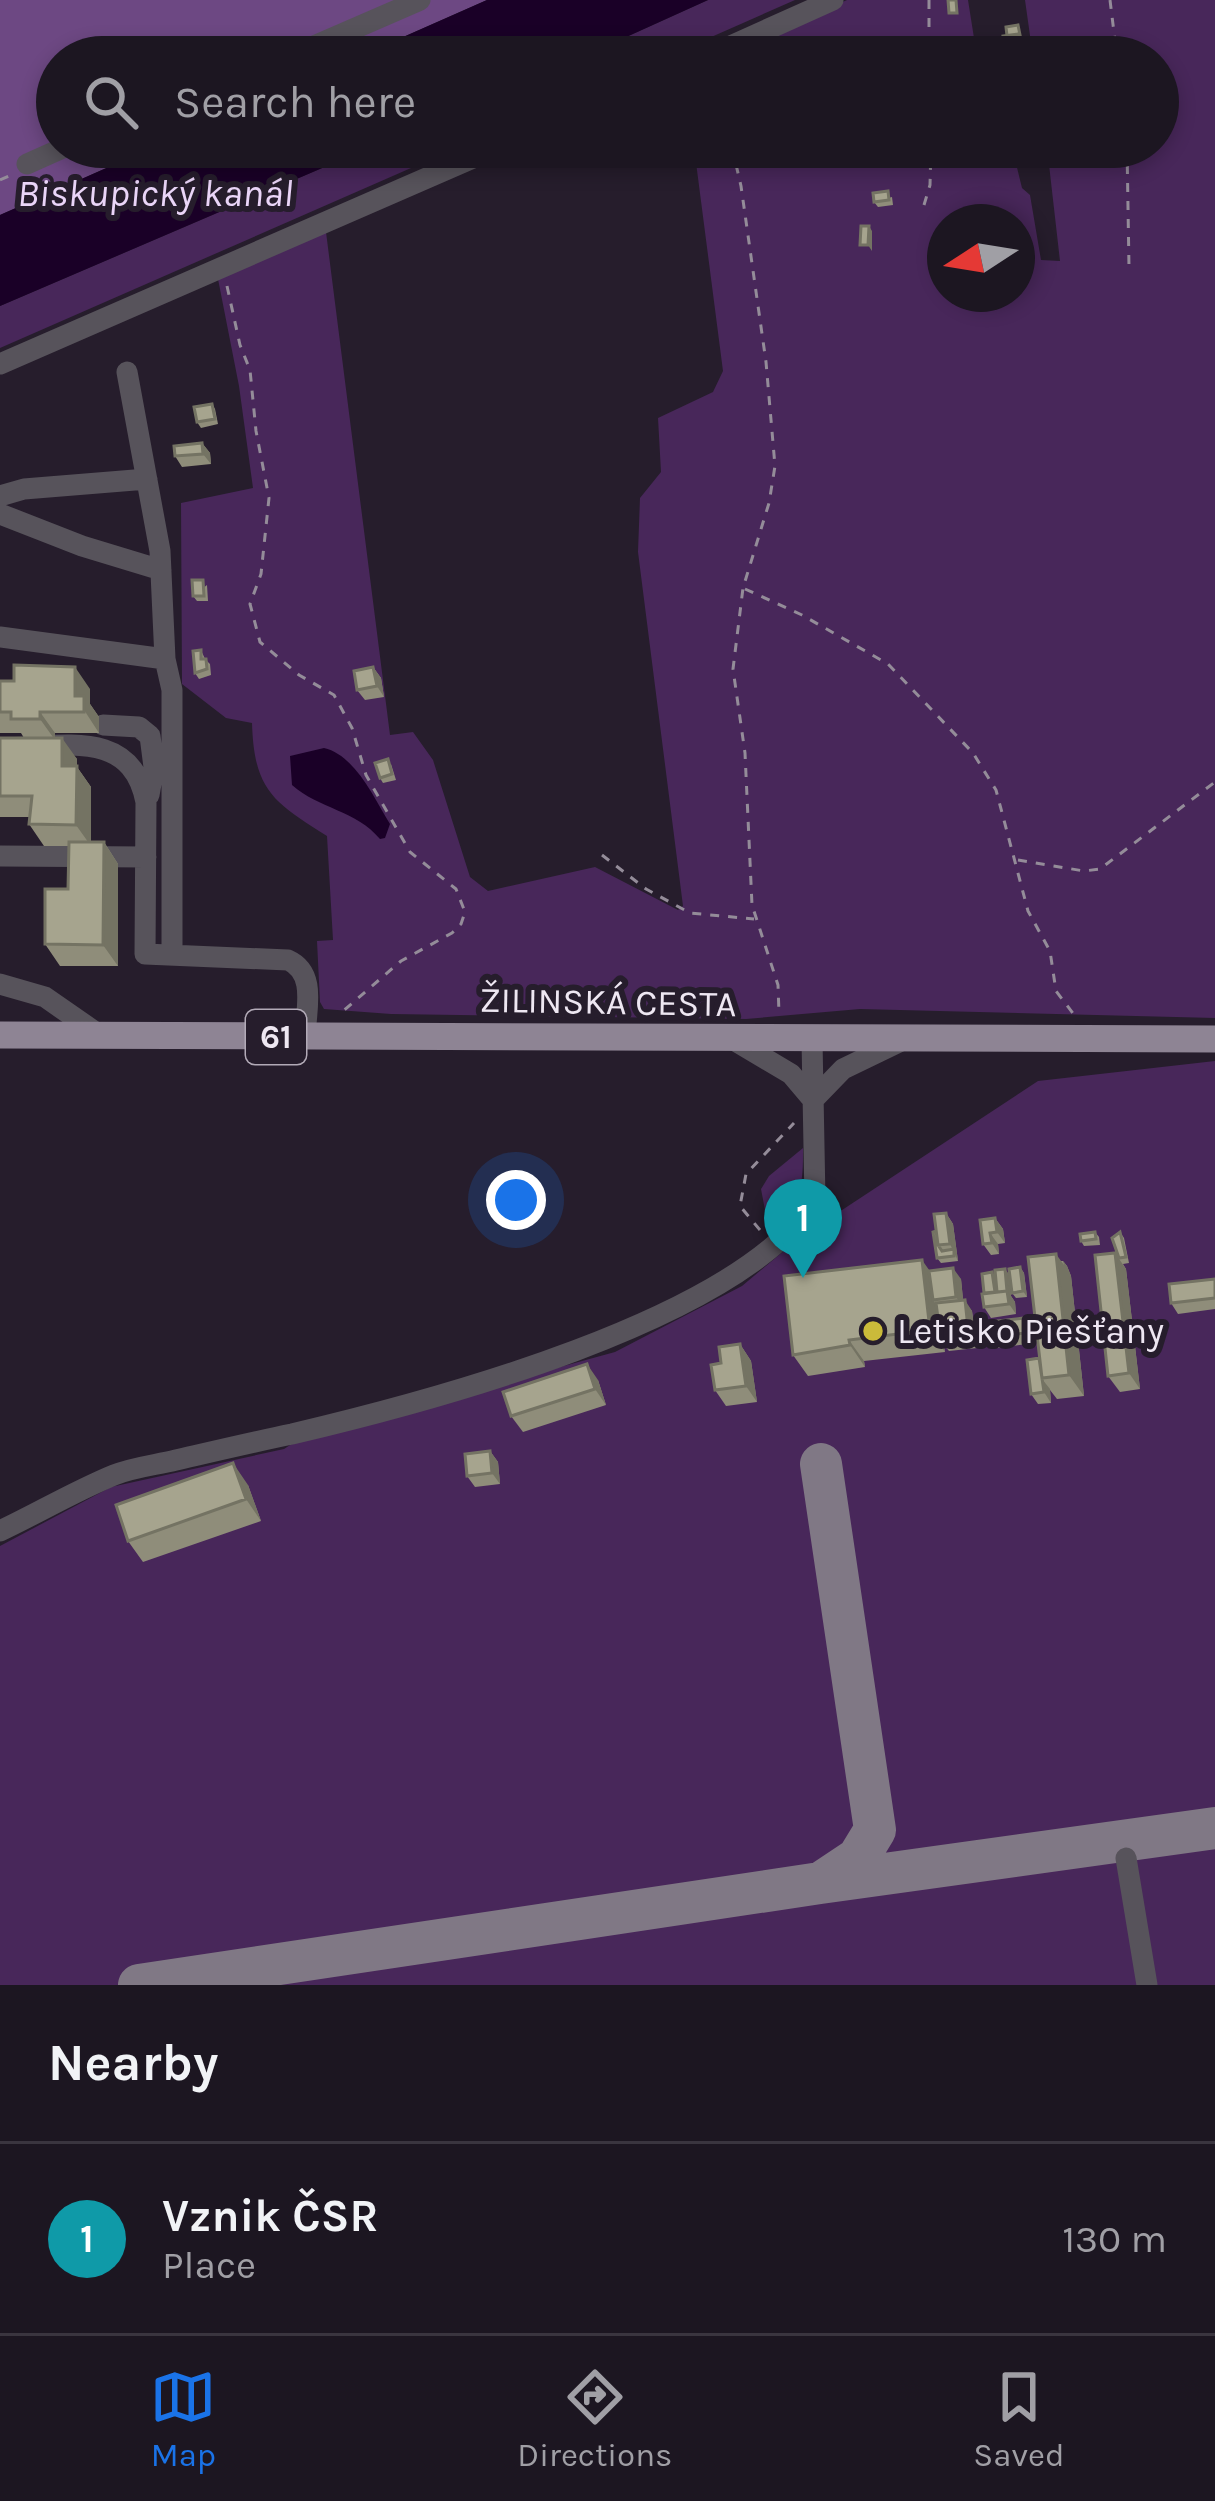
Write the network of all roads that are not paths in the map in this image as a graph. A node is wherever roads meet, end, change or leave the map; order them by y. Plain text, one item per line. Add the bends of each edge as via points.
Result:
1 (420, 0) edge
2 (833, 0) edge
3 (337, 36) edge
4 (753, 36) edge
5 (36, 160) edge
6 (27, 164) dead end
7 (450, 168) edge
8 (0, 364) edge
9 (127, 372) dead end
10 (147, 479) junction
11 (0, 496) edge
12 (0, 514) edge
13 (160, 570) junction
14 (0, 638) edge
15 (165, 659) junction
16 (104, 725) dead end
17 (0, 748) edge
18 (146, 802) junction
19 (0, 856) edge
20 (146, 857) junction
21 (118, 930) dead end
22 (146, 930) junction
23 (172, 955) junction
24 (0, 983) edge
25 (0, 1035) edge
26 (101, 1036) junction
27 (305, 1037) junction
28 (732, 1039) junction
29 (1215, 1039) edge
30 (812, 1040) junction
31 (903, 1040) junction
32 (813, 1100) junction
33 (0, 1531) edge
34 (1126, 1858) dead end
35 (1147, 1985) edge

1 - 3 lane
2 - 4 lane
5 - 6 lane
7 - 8 lane
9 - 10 lane
10 - 11 lane
10 - 13 lane
12 - 13 lane
13 - 15 lane
14 - 15 lane
15 - 23 lane
16 - 18 lane via 149,736 154,766
17 - 18 lane via 116,752 133,766
18 - 20 lane
19 - 20 lane
20 - 22 lane
21 - 22 lane
22 - 23 lane via 145,954
23 - 27 lane via 301,965 308,976
24 - 26 lane via 45,997
25 - 26 main road, ŽILINSKÁ CESTA / 61
26 - 27 main road, ŽILINSKÁ CESTA / 61
27 - 28 main road, ŽILINSKÁ CESTA / 61
28 - 30 main road, ŽILINSKÁ CESTA / 61
28 - 32 lane via 791,1074
29 - 31 main road, ŽILINSKÁ CESTA / 61
30 - 31 main road, ŽILINSKÁ CESTA / 61
30 - 32 lane
31 - 32 lane via 843,1069
32 - 33 lane via 815,1200 776,1242 702,1296 622,1334 487,1379 117,1474
34 - 35 lane

